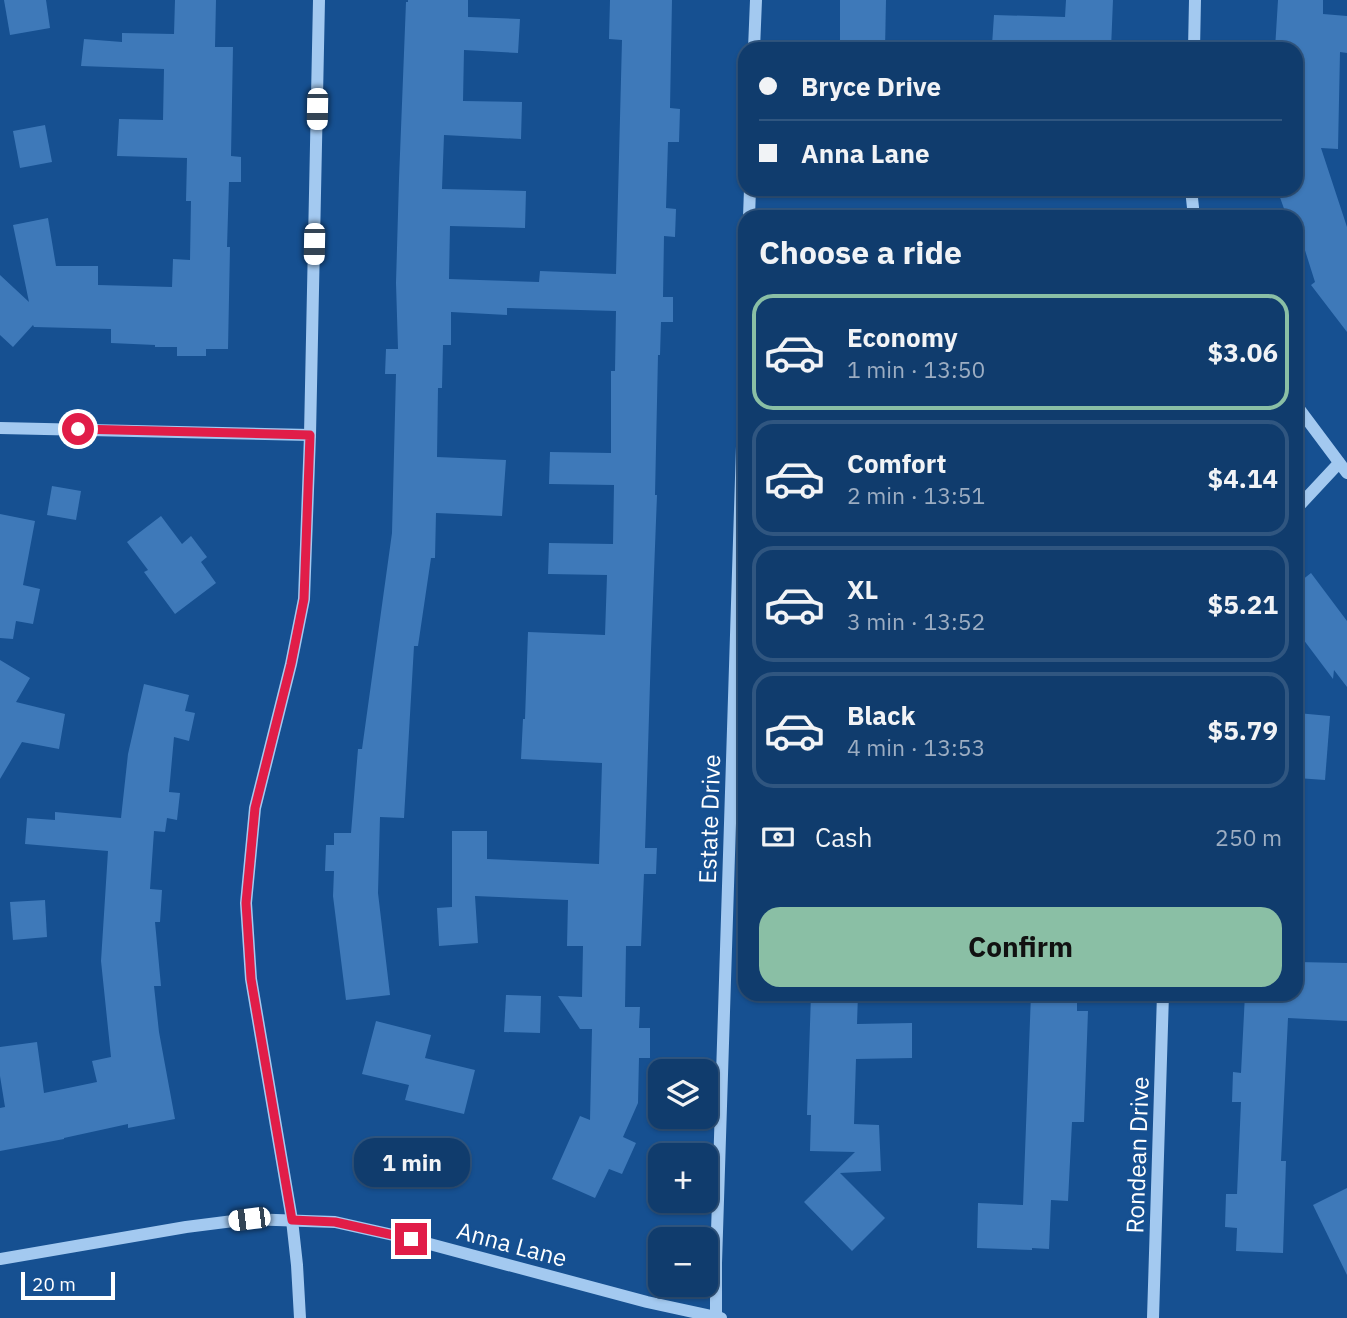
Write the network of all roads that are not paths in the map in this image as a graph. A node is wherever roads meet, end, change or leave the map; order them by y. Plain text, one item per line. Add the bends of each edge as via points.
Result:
1 (319, 0) edge
2 (756, 0) edge
3 (1195, 0) edge
4 (754, 42) edge
5 (1194, 42) edge
6 (1303, 414) edge
7 (0, 428) edge
8 (310, 435) junction
9 (1343, 468) edge
10 (1303, 503) edge
11 (738, 572) edge
12 (1163, 1001) edge
13 (292, 1220) junction
14 (0, 1259) edge
15 (300, 1318) edge
16 (718, 1318) edge
17 (1153, 1318) edge

1 - 8 street
2 - 4 street
3 - 5 street
6 - 9 street
7 - 8 street
8 - 13 street via 304,599 255,808 246,903 251,979
9 - 10 street
11 - 16 street, Estate Drive
12 - 17 street, Rondean Drive
13 - 14 street, Anna Lane via 249,1219 186,1227
13 - 15 street
13 - 16 street, Anna Lane via 335,1222 411,1239

